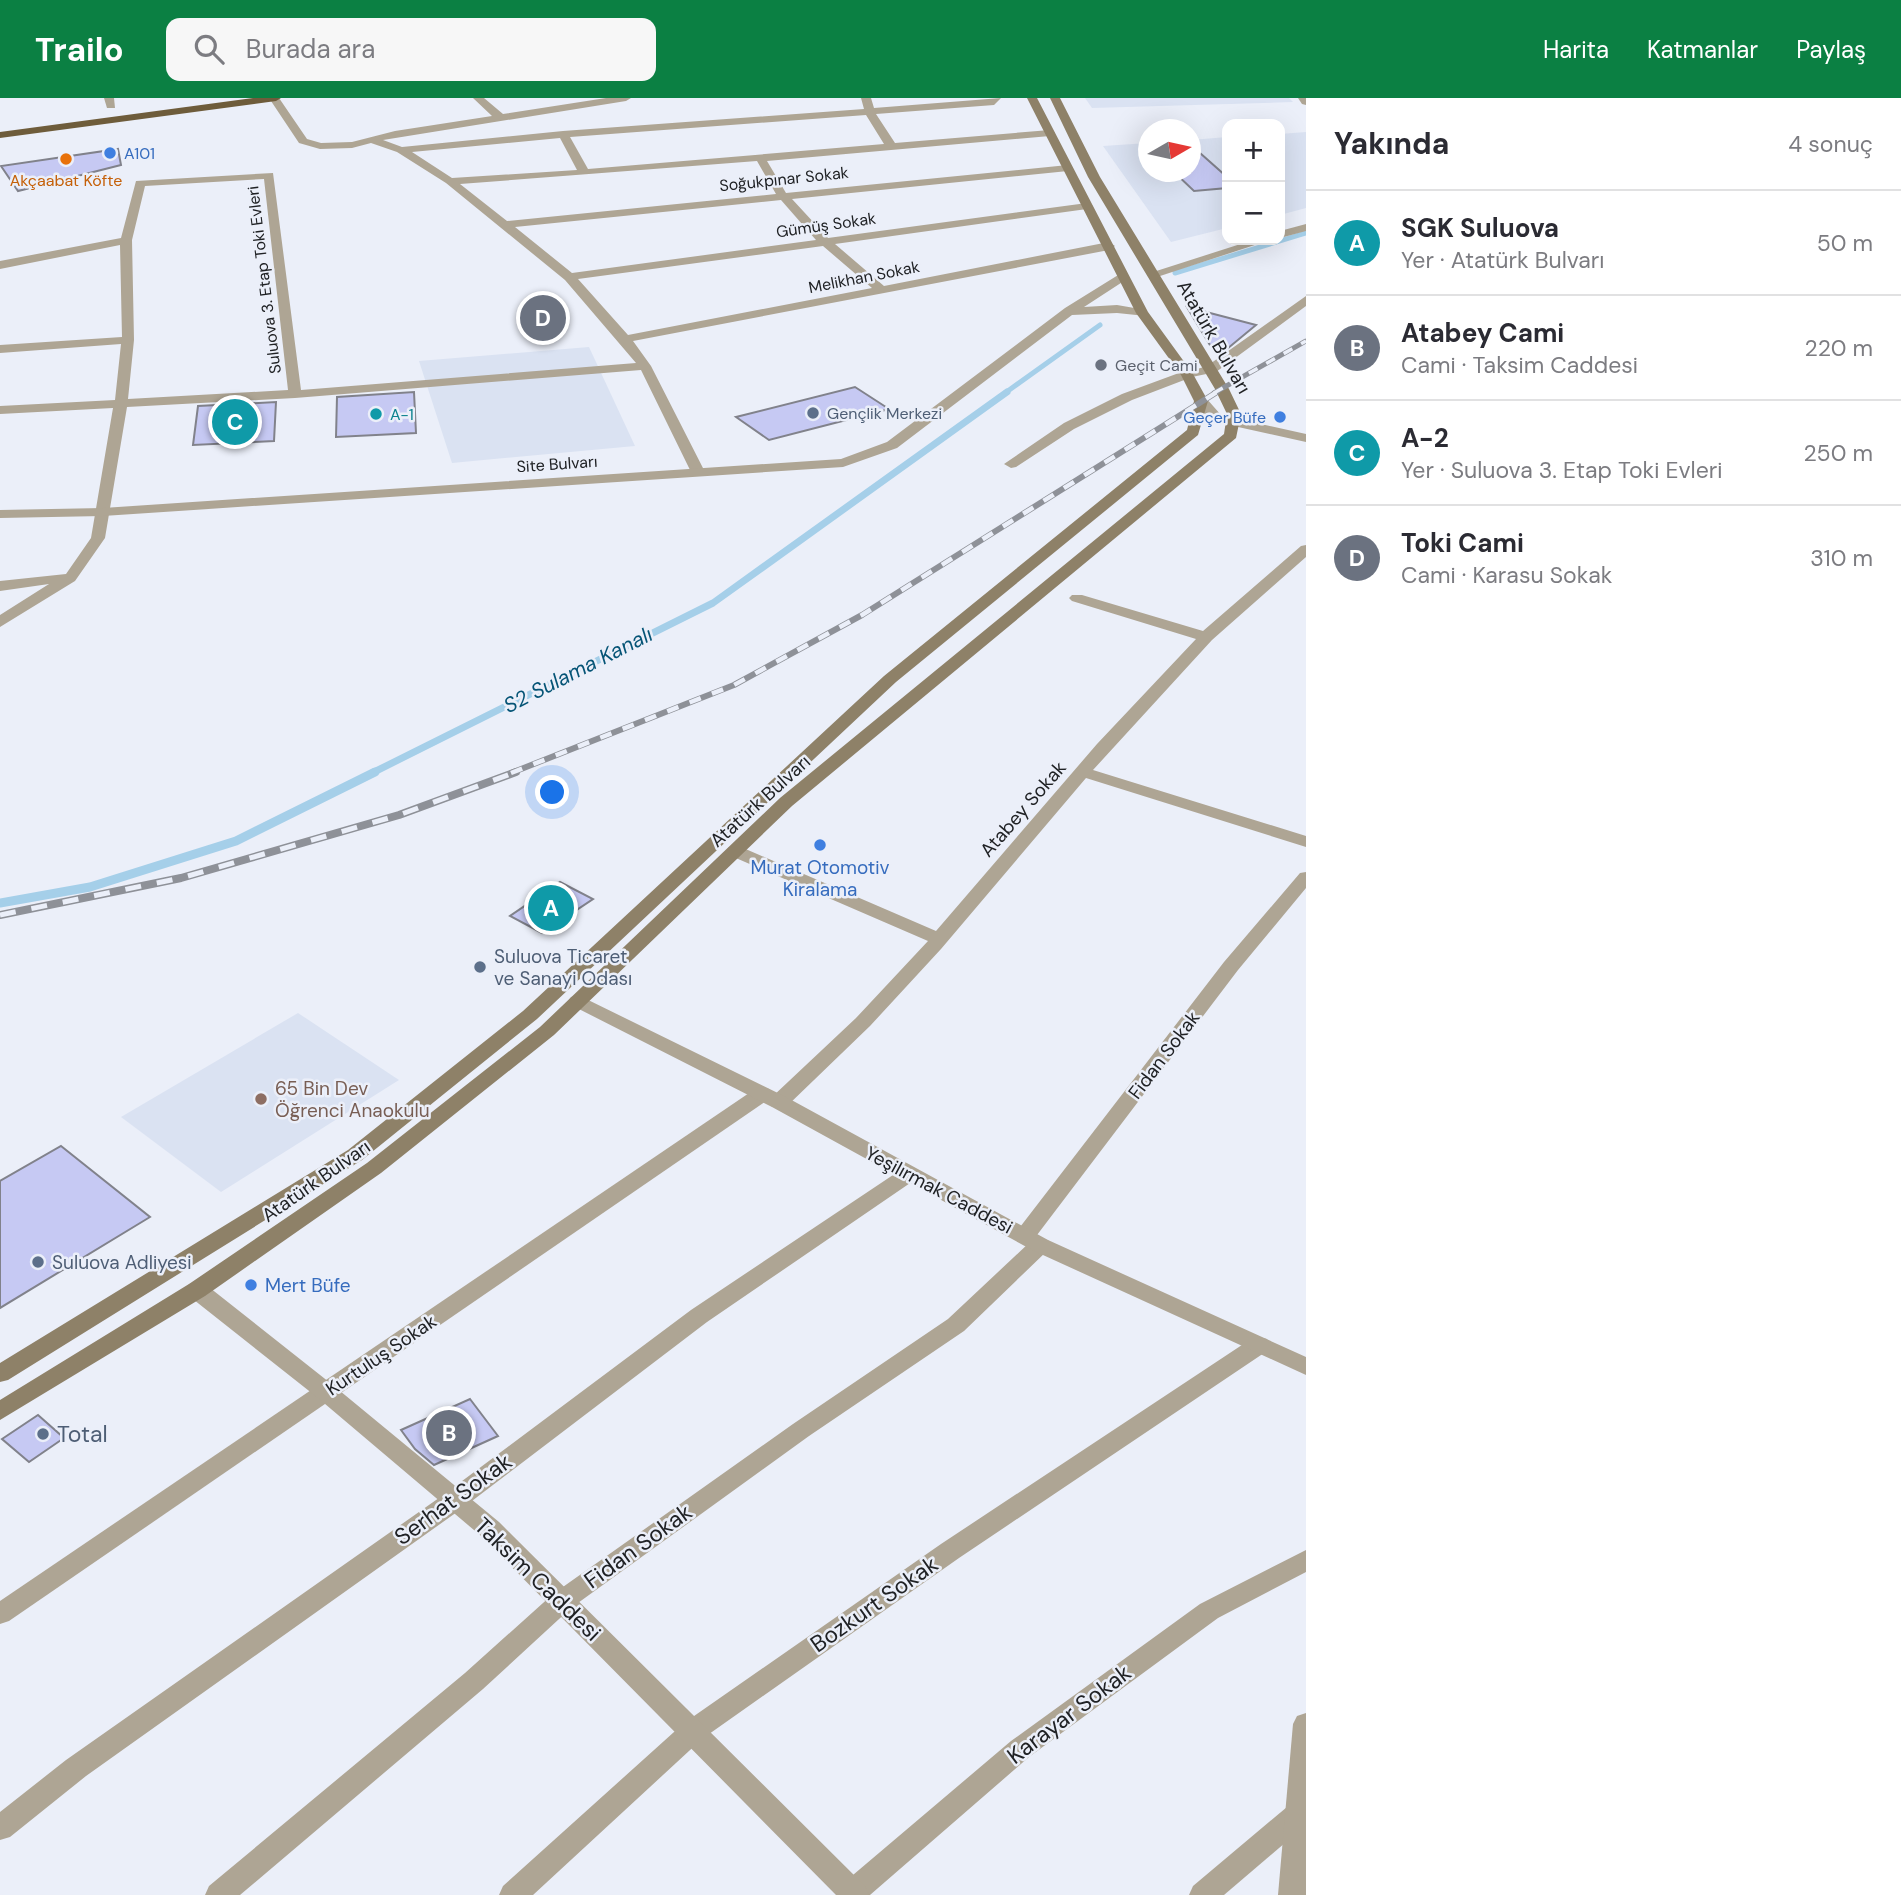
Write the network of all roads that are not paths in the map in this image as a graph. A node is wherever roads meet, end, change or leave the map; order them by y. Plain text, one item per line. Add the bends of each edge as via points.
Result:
1 (275, 98) edge
2 (478, 98) edge
3 (866, 98) edge
4 (996, 98) edge
5 (1032, 98) edge
6 (1055, 98) edge
7 (110, 102) edge
8 (622, 102) edge
9 (128, 104) dead end
10 (99, 108) dead end
11 (870, 112) junction
12 (500, 117) junction
13 (632, 119) dead end
14 (639, 129) junction
15 (1050, 133) junction
16 (563, 134) junction
17 (0, 135) edge
18 (372, 140) junction
19 (891, 146) junction
20 (401, 150) junction
21 (760, 158) junction
22 (1068, 169) junction
23 (584, 173) junction
24 (450, 181) junction
25 (782, 195) junction
26 (1087, 205) junction
27 (504, 225) junction
28 (1306, 227) edge
29 (1285, 233) edge
30 (126, 240) junction
31 (824, 241) junction
32 (1248, 245) edge
33 (1109, 246) junction
34 (0, 265) edge
35 (1153, 274) junction
36 (1124, 276) junction
37 (569, 277) junction
38 (882, 290) junction
39 (1306, 300) edge
40 (1069, 311) junction
41 (1142, 313) junction
42 (625, 339) junction
43 (128, 340) junction
44 (0, 349) edge
45 (645, 366) junction
46 (1211, 369) junction
47 (1187, 374) junction
48 (295, 394) junction
49 (1201, 401) junction
50 (121, 402) junction
51 (0, 410) edge
52 (1233, 422) junction
53 (1306, 438) edge
54 (1011, 464) dead end
55 (698, 472) junction
56 (103, 512) junction
57 (0, 514) edge
58 (1306, 549) edge
59 (70, 578) junction
60 (0, 586) edge
61 (1077, 598) dead end
62 (0, 622) edge
63 (1206, 637) junction
64 (1083, 772) junction
65 (1306, 842) edge
66 (735, 851) junction
67 (1306, 877) edge
68 (939, 939) junction
69 (556, 991) junction
70 (578, 1000) junction
71 (770, 1098) junction
72 (909, 1174) junction
73 (1032, 1241) junction
74 (197, 1290) junction
75 (1259, 1345) junction
76 (1306, 1367) edge
77 (0, 1374) edge
78 (326, 1392) junction
79 (0, 1411) edge
80 (455, 1500) junction
81 (1306, 1560) edge
82 (562, 1601) junction
83 (0, 1614) edge
84 (1306, 1724) edge
85 (693, 1731) junction
86 (1297, 1816) junction
87 (0, 1828) edge
88 (853, 1894) edge
89 (219, 1895) edge
90 (513, 1895) edge
91 (1203, 1895) edge
92 (1292, 1895) edge

1 - 17 highway
1 - 18 street via 303,141 320,146
2 - 12 street
3 - 11 street
4 - 11 street via 994,102
5 - 15 main road
6 - 35 main road, Atatürk Bulvarı via 1094,177
7 - 9 highway
7 - 10 highway
8 - 12 street
11 - 14 street
11 - 19 street
12 - 18 street
13 - 14 street
14 - 16 street
15 - 19 street
15 - 22 main road
16 - 20 street
16 - 23 street
18 - 20 street
19 - 21 street
20 - 24 street
21 - 23 street
21 - 25 street
22 - 25 street, Soğukpınar Sokak
22 - 26 main road
23 - 24 street
24 - 27 street
25 - 27 street, Soğukpınar Sokak
25 - 31 street
26 - 31 street, Gümüş Sokak
26 - 33 main road
27 - 37 street
28 - 29 street
30 - 34 street
30 - 43 street, Suluova 3. Etap Toki Evleri
30 - 48 street, Suluova 3. Etap Toki Evleri via 140,183 269,175
31 - 37 street, Gümüş Sokak
31 - 38 street
32 - 35 street
33 - 36 main road
33 - 38 street, Melikhan Sokak
35 - 46 main road, Atatürk Bulvarı
36 - 40 street, Site Bulvarı
36 - 41 main road
37 - 42 street
38 - 42 street, Melikhan Sokak
39 - 46 street
40 - 41 street
40 - 55 street, Site Bulvarı via 892,445 843,463
41 - 47 main road
42 - 45 street
43 - 44 street
43 - 50 street, Suluova 3. Etap Toki Evleri
45 - 48 street
45 - 55 street
46 - 47 street
46 - 52 main road, Atatürk Bulvarı via 1234,414
47 - 49 main road
47 - 54 street via 1069,426
48 - 50 street, Suluova 3. Etap Toki Evleri
49 - 52 street via 1216,418
49 - 69 main road, Atatürk Bulvarı via 1193,432 890,679
50 - 51 street, Suluova 3. Etap Toki Evleri
50 - 56 street, Suluova 3. Etap Toki Evleri
52 - 53 street
52 - 66 main road, Atatürk Bulvarı via 1231,435 786,802
55 - 56 street, Site Bulvarı
56 - 57 street, Site Bulvarı
56 - 59 street, Suluova 3. Etap Toki Evleri via 98,537
58 - 63 street, Atabey Sokak
59 - 60 street
59 - 62 street, Suluova 3. Etap Toki Evleri
61 - 63 street
63 - 64 street, Atabey Sokak
64 - 65 street
64 - 68 street, Atabey Sokak
66 - 68 street
66 - 70 main road, Atatürk Bulvarı
67 - 73 street, Fidan Sokak via 1231,966
68 - 71 street, Atabey Sokak via 863,1022
69 - 70 main road
69 - 77 main road, Atatürk Bulvarı via 355,1155
70 - 71 street, Yeşilırmak Caddesi
70 - 74 main road, Atatürk Bulvarı via 547,1031 374,1168
71 - 72 street, Yeşilırmak Caddesi
71 - 78 street, Kurtuluş Sokak
72 - 73 street, Yeşilırmak Caddesi
72 - 80 street, Serhat Sokak via 699,1316
73 - 75 street, Yeşilırmak Caddesi
73 - 82 street, Fidan Sokak via 956,1325
74 - 78 street, Taksim Caddesi
74 - 79 main road, Atatürk Bulvarı
75 - 76 street, Yeşilırmak Caddesi
75 - 85 street, Bozkurt Sokak via 950,1551
78 - 80 street, Taksim Caddesi
78 - 83 street, Kurtuluş Sokak
80 - 82 street, Taksim Caddesi via 490,1528
80 - 87 street, Serhat Sokak via 87,1760
81 - 88 street, Karayar Sokak via 1209,1611 1020,1749
82 - 85 street, Taksim Caddesi
82 - 89 street, Fidan Sokak via 474,1682
84 - 86 street
85 - 88 street, Taksim Caddesi
85 - 90 street, Bozkurt Sokak
86 - 91 street
86 - 92 street

